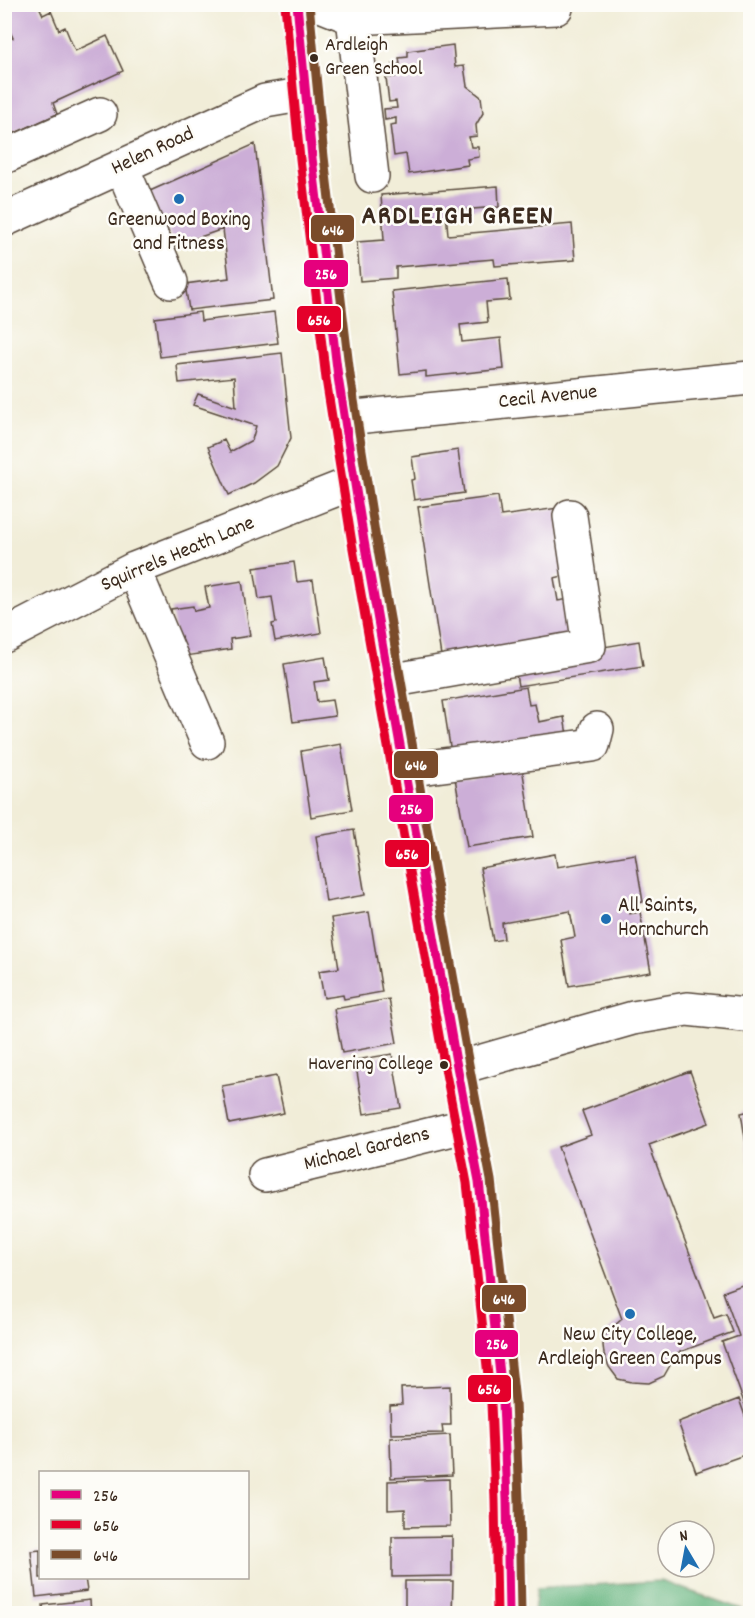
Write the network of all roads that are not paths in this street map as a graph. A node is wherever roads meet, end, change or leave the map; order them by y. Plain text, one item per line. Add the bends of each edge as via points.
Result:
1 (297, 4) edge
2 (318, 4) edge
3 (556, 8) dead end
4 (353, 18) junction
5 (306, 94) junction
6 (100, 114) dead end
7 (4, 157) edge
8 (122, 166) junction
9 (372, 176) dead end
10 (4, 220) edge
11 (171, 282) dead end
12 (750, 378) edge
13 (345, 418) junction
14 (355, 482) junction
15 (570, 516) dead end
16 (134, 569) junction
17 (4, 636) edge
18 (389, 681) junction
19 (597, 729) dead end
20 (207, 742) dead end
21 (405, 770) junction
22 (750, 1014) edge
23 (458, 1068) junction
24 (469, 1125) junction
25 (265, 1175) dead end
26 (509, 1614) edge

1 - 5 street
2 - 4 street
3 - 4 street
4 - 9 street
5 - 8 street, Helen Road via 265,101
5 - 13 street
6 - 7 street
8 - 10 street, Helen Road
8 - 11 street
12 - 13 street, Cecil Avenue
13 - 14 street
14 - 16 street, Squirrels Heath Lane
14 - 18 street
15 - 18 street via 589,646
16 - 17 street, Squirrels Heath Lane
16 - 20 street
18 - 21 street
19 - 21 street via 593,745
21 - 23 street
22 - 23 street via 687,1009 633,1017
23 - 24 street
24 - 25 street, Michael Gardens
24 - 26 street via 479,1181 503,1402

